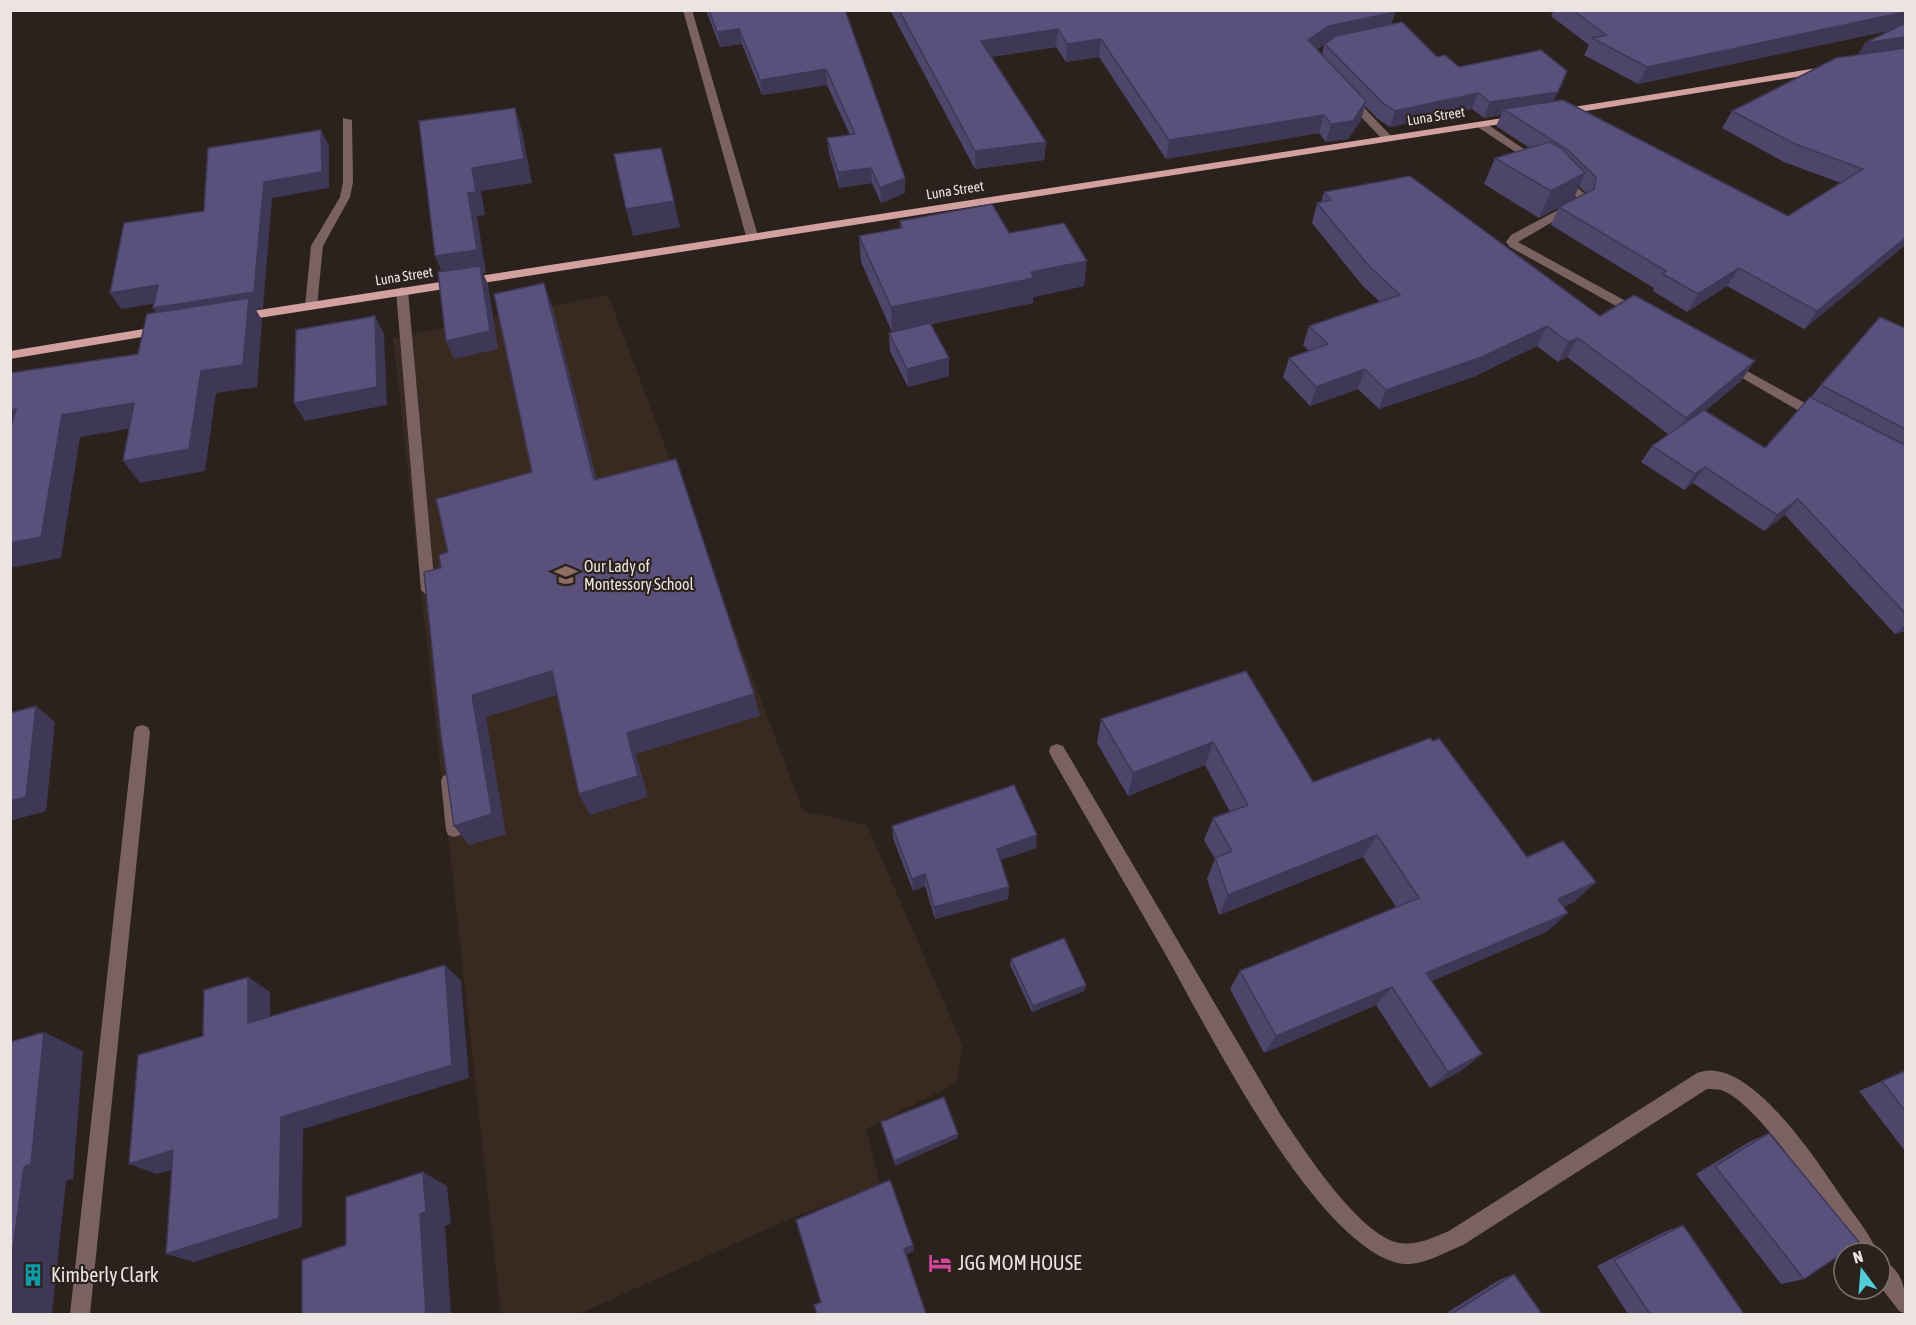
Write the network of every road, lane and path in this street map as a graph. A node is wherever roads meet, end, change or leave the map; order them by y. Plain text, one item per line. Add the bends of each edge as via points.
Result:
1 (687, 10) edge
2 (1834, 69) edge
3 (1342, 90) edge
4 (1551, 113) edge
5 (1527, 117) edge
6 (347, 120) dead end
7 (1480, 124) junction
8 (1388, 139) junction
9 (752, 236) junction
10 (402, 291) junction
11 (311, 306) junction
12 (230, 319) edge
13 (1651, 320) edge
14 (172, 328) edge
15 (10, 355) edge
16 (1721, 360) edge
17 (1832, 424) edge
18 (430, 605) edge
19 (142, 732) dead end
20 (1057, 751) dead end
21 (447, 771) edge
22 (454, 830) edge
23 (1859, 1241) edge
24 (1892, 1286) edge
25 (1905, 1305) edge
26 (80, 1314) edge

1 - 9 street
2 - 4 main road
3 - 8 street
5 - 7 main road, Luna Street
6 - 11 street via 348,182 345,197 317,246
7 - 8 main road, Luna Street
7 - 13 street via 1550,169 1581,196 1580,203 1515,237 1514,245
8 - 9 main road, Luna Street
9 - 10 main road, Luna Street
10 - 11 main road, Luna Street
10 - 18 street
11 - 12 main road, Luna Street
14 - 15 main road
16 - 17 street
19 - 26 street
20 - 23 street via 1269,1116 1318,1185 1372,1242 1396,1253 1424,1251 1456,1238 1704,1080 1725,1082 1749,1097 1780,1130
21 - 22 street
24 - 25 street

